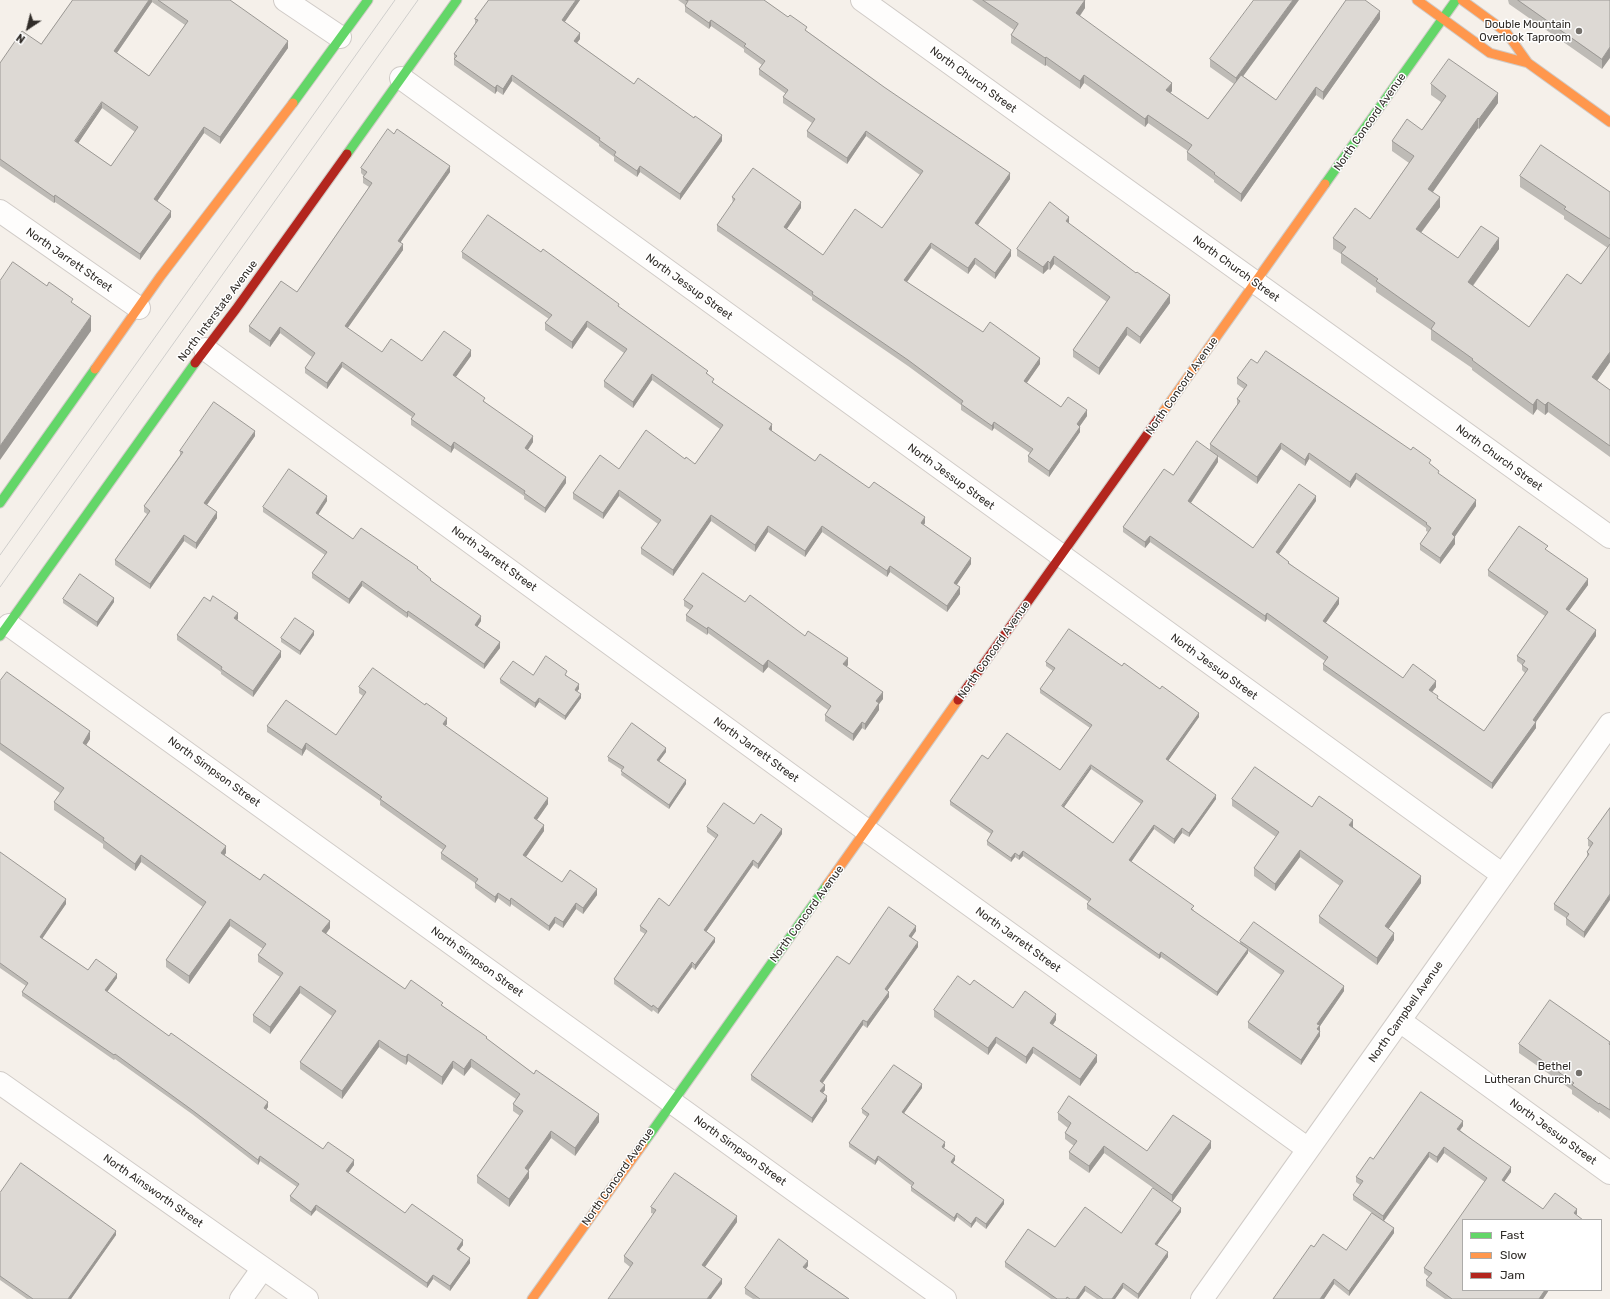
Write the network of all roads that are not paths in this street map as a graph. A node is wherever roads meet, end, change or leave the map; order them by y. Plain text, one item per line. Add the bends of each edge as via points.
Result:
1 (285, 0) edge
2 (368, 0) edge
3 (457, 0) edge
4 (862, 0) edge
5 (1418, 0) edge
6 (1456, 0) edge
7 (1462, 0) edge
8 (1443, 18) junction
9 (340, 37) junction
10 (1528, 63) junction
11 (401, 78) junction
12 (1610, 122) edge
13 (0, 211) edge
14 (1255, 282) junction
15 (139, 308) junction
16 (205, 349) junction
17 (0, 503) edge
18 (1610, 537) edge
19 (1061, 556) junction
20 (4, 630) edge
21 (1610, 724) edge
22 (866, 830) junction
23 (1503, 875) junction
24 (1400, 1020) junction
25 (0, 1083) edge
26 (672, 1102) junction
27 (1308, 1149) junction
28 (1610, 1173) edge
29 (263, 1268) junction
30 (241, 1299) edge
31 (307, 1299) edge
32 (532, 1299) edge
33 (945, 1299) edge
34 (1202, 1299) edge

1 - 9 street
2 - 9 street
3 - 11 street, North Interstate Avenue
4 - 14 street, North Church Street
5 - 8 street
6 - 8 street, North Concord Avenue
7 - 10 street via 1506,32
8 - 10 street via 1490,53
8 - 14 street, North Concord Avenue
9 - 15 street via 301,93
10 - 12 street
11 - 16 street, North Interstate Avenue
11 - 19 street, North Jessup Street
13 - 15 street, North Jarrett Street
14 - 18 street, North Church Street
14 - 19 street, North Concord Avenue
15 - 17 street
16 - 20 street, North Interstate Avenue
16 - 22 street, North Jarrett Street
19 - 22 street, North Concord Avenue
19 - 23 street, North Jessup Street
20 - 26 street, North Simpson Street
21 - 23 street, North Campbell Avenue
22 - 26 street, North Concord Avenue
22 - 27 street, North Jarrett Street
23 - 24 street, North Campbell Avenue
24 - 27 street, North Campbell Avenue
24 - 28 street, North Jessup Street
25 - 29 street, North Ainsworth Street
26 - 32 street, North Concord Avenue
26 - 33 street, North Simpson Street
27 - 34 street, North Campbell Avenue
29 - 30 street
29 - 31 street, North Ainsworth Street

